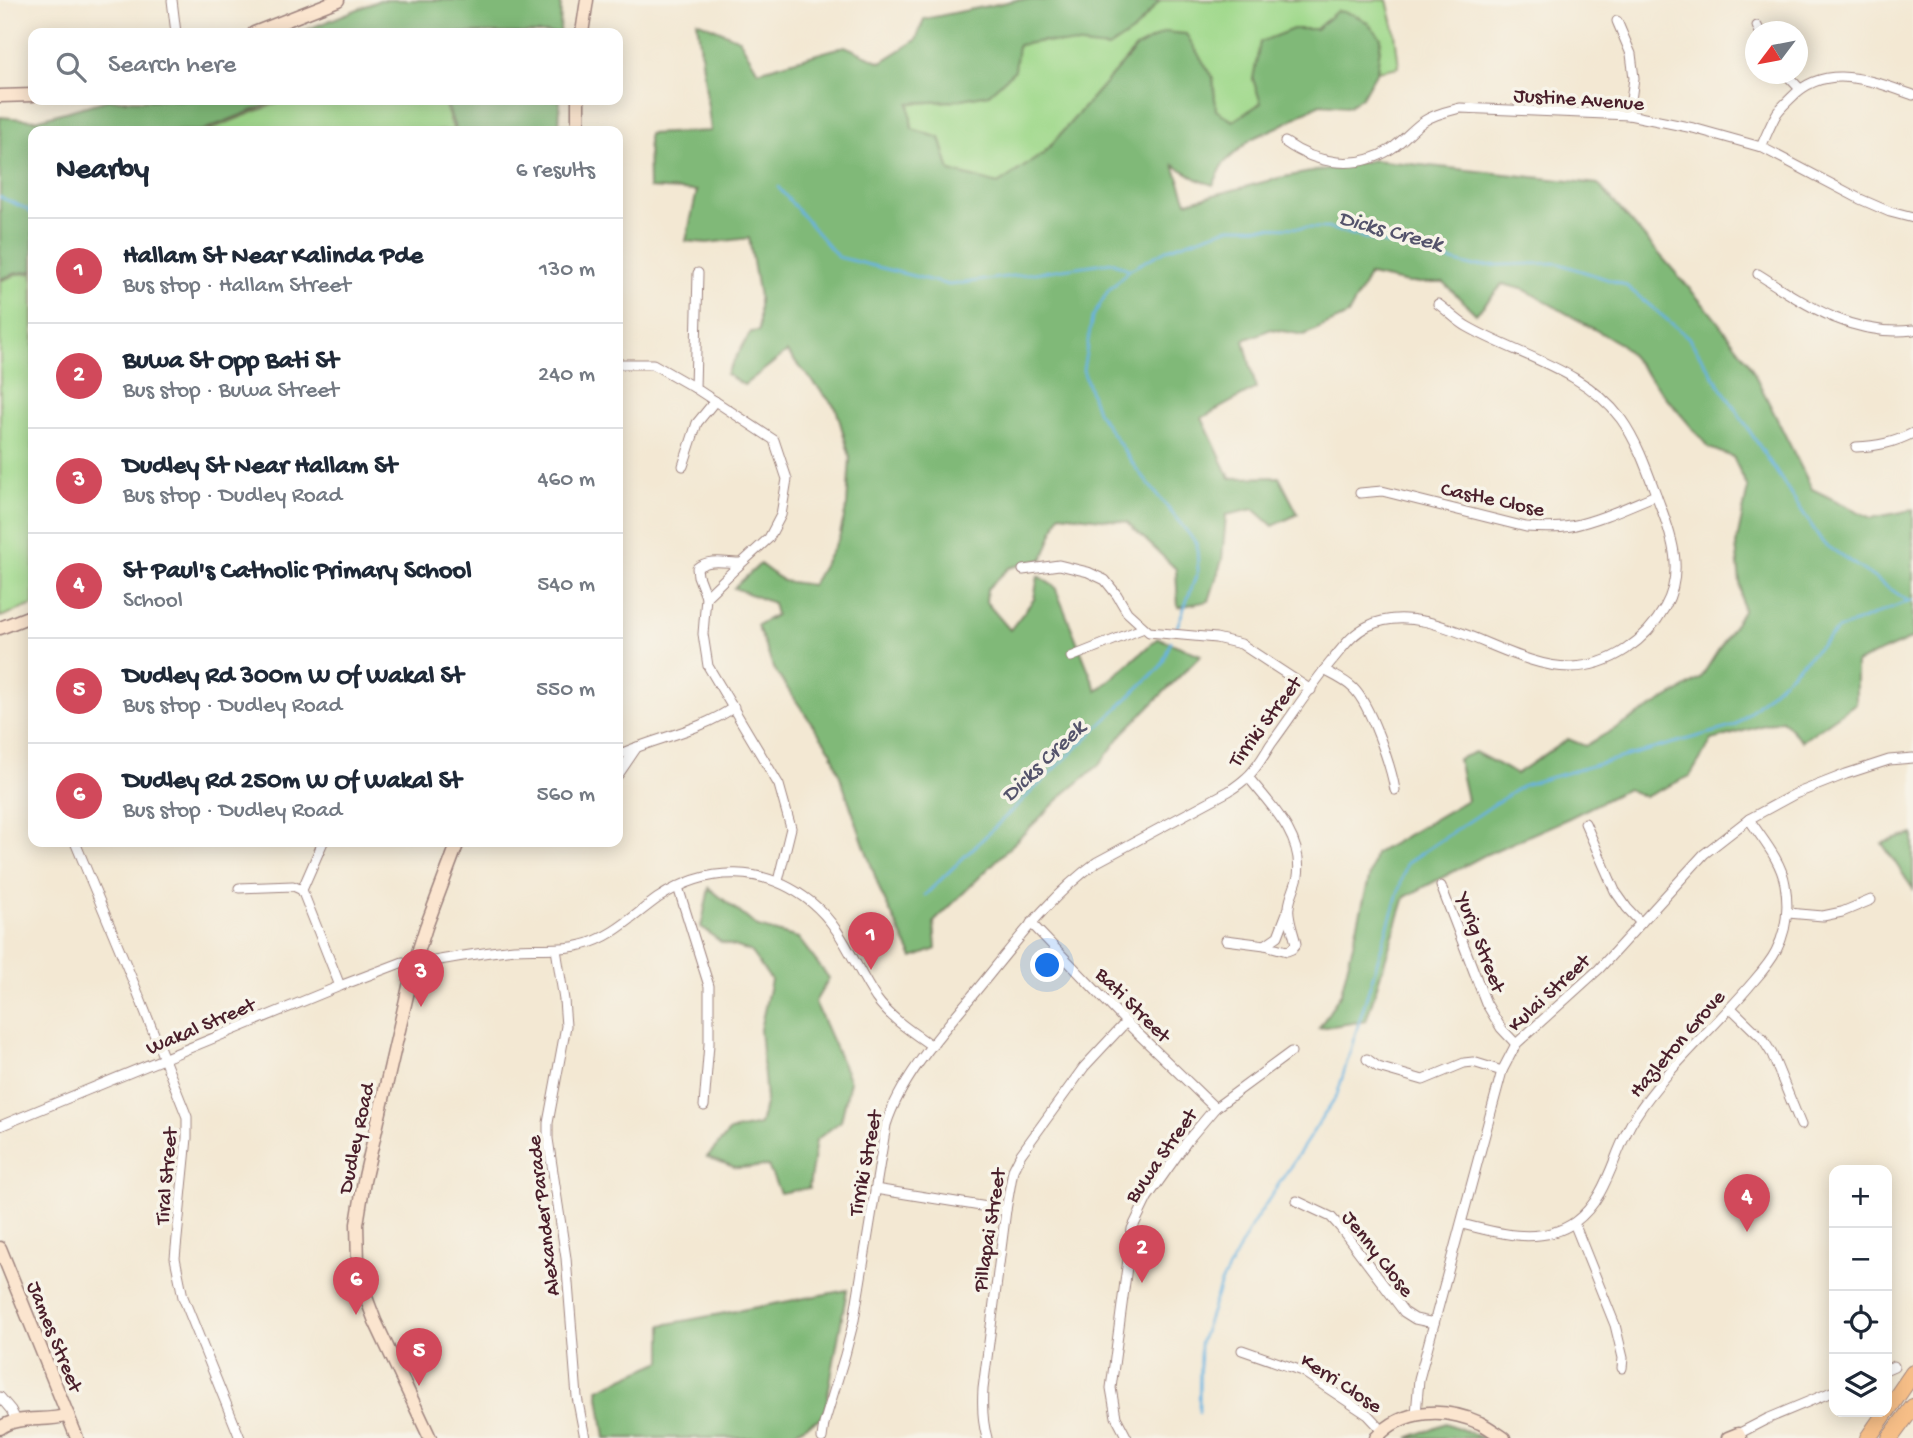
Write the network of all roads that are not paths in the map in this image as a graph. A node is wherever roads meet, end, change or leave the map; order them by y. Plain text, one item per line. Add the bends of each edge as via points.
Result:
1 (172, 0) edge
2 (338, 0) edge
3 (587, 0) edge
4 (1617, 21) dead end
5 (175, 28) edge
6 (267, 28) edge
7 (583, 28) edge
8 (1795, 84) edge
9 (1800, 89) junction
10 (1913, 94) edge
11 (28, 95) edge
12 (0, 96) edge
13 (578, 105) edge
14 (1629, 116) junction
15 (578, 126) edge
16 (1285, 142) dead end
17 (1761, 147) junction
18 (1913, 218) edge
19 (698, 274) dead end
20 (1758, 274) dead end
21 (1438, 304) dead end
22 (1913, 330) edge
23 (623, 363) edge
24 (695, 388) junction
25 (715, 401) junction
26 (1913, 433) edge
27 (1856, 447) dead end
28 (683, 466) dead end
29 (1360, 493) dead end
30 (1656, 495) junction
31 (741, 563) junction
32 (1023, 570) dead end
33 (706, 597) junction
34 (28, 617) edge
35 (0, 628) edge
36 (1144, 628) junction
37 (1071, 657) dead end
38 (1324, 670) junction
39 (1311, 690) junction
40 (734, 708) junction
41 (637, 747) junction
42 (623, 753) edge
43 (1913, 758) edge
44 (623, 768) edge
45 (1248, 777) junction
46 (1395, 790) dead end
47 (1749, 820) junction
48 (1585, 823) dead end
49 (77, 847) edge
50 (321, 847) edge
51 (456, 847) edge
52 (778, 881) junction
53 (1441, 886) dead end
54 (678, 887) junction
55 (239, 888) dead end
56 (302, 890) junction
57 (1871, 900) dead end
58 (1288, 909) junction
59 (1788, 913) junction
60 (1031, 923) junction
61 (1641, 923) junction
62 (1226, 940) dead end
63 (1265, 944) junction
64 (556, 949) junction
65 (414, 965) junction
66 (340, 986) junction
67 (1731, 1008) junction
68 (1126, 1022) junction
69 (1516, 1044) junction
70 (932, 1046) junction
71 (1291, 1052) dead end
72 (164, 1059) junction
73 (1367, 1059) dead end
74 (1502, 1071) junction
75 (704, 1106) dead end
76 (1214, 1108) junction
77 (1801, 1125) dead end
78 (0, 1126) edge
79 (875, 1189) junction
80 (1297, 1202) dead end
81 (1006, 1210) junction
82 (1574, 1223) junction
83 (1462, 1224) junction
84 (0, 1248) edge
85 (1434, 1323) junction
86 (1242, 1350) dead end
87 (1622, 1368) dead end
88 (1913, 1373) edge
89 (1829, 1393) edge
90 (0, 1397) edge
91 (1892, 1404) edge
92 (1913, 1407) edge
93 (1416, 1414) junction
94 (68, 1415) junction
95 (1883, 1417) edge
96 (16, 1420) junction
97 (0, 1428) edge
98 (1379, 1434) edge
99 (1735, 1437) edge
100 (77, 1438) edge
101 (240, 1438) edge
102 (430, 1438) edge
103 (584, 1438) edge
104 (822, 1438) edge
105 (987, 1438) edge
106 (1127, 1438) edge
107 (1504, 1438) edge
108 (1868, 1438) edge
109 (1890, 1438) edge

1 - 5 street
2 - 6 main road
3 - 7 main road
4 - 14 street via 1634,78
8 - 9 street
9 - 10 street via 1823,79 1847,76
9 - 17 street via 1778,111
11 - 12 main road
13 - 15 main road
14 - 16 street, Justine Avenue via 1460,108 1425,120 1389,150 1361,162 1320,160
14 - 17 street, Justine Avenue
17 - 18 street, Justine Avenue via 1860,199
19 - 24 street
20 - 22 street via 1833,318 1868,328
21 - 30 street, Tirriki Street via 1466,326 1590,388 1632,436
23 - 24 street via 653,364
24 - 25 street
25 - 28 street via 697,423
25 - 31 street via 774,440 787,479 782,515 769,538
26 - 27 street via 1877,446
29 - 30 street, Castle Close via 1382,491 1547,529 1590,521
30 - 38 street, Tirriki Street via 1673,541 1673,584 1667,604 1645,636 1630,648 1571,667 1553,665 1444,627 1394,619 1353,635
31 - 33 street
31 - 33 street via 712,562 697,568
32 - 36 street via 1059,565 1105,580
33 - 40 street via 703,634 708,666
34 - 35 main road
36 - 37 street
36 - 39 street via 1241,644
38 - 39 street, Tirriki Street
38 - 46 street via 1362,699
39 - 45 street, Tirriki Street
40 - 41 street
40 - 52 street via 779,785 791,828
41 - 42 street
41 - 44 street
43 - 47 street, Kulai Street via 1889,760 1846,774 1795,794
45 - 58 street via 1294,842 1298,875
45 - 60 street, Tirriki Street via 1097,862
47 - 59 street, Hazleton Grove via 1785,881
47 - 61 street, Kulai Street via 1704,854
48 - 61 street via 1615,891
49 - 72 street, Tiral Street
50 - 56 street
51 - 65 main road, Dudley Road
52 - 54 street, Wakal Street via 723,874
52 - 70 street via 823,913 877,999
53 - 69 street, Yurig Street via 1486,1003
54 - 64 street, Wakal Street via 601,938
54 - 75 street via 709,986
55 - 56 street via 293,886
56 - 66 street
57 - 59 street via 1823,916
58 - 63 street via 1278,936
58 - 63 street via 1296,944 1287,951
59 - 67 street, Hazleton Grove via 1777,950
60 - 68 street, Bati Street
60 - 70 street, Tirriki Street
61 - 69 street, Kulai Street via 1600,969
62 - 63 street
64 - 65 street, Wakal Street via 513,949
64 - 103 street, Alexander Parade via 566,1026 548,1139 566,1258
65 - 66 street, Wakal Street via 403,962
65 - 102 main road, Dudley Road via 364,1181 357,1244 364,1292
66 - 72 street, Wakal Street
67 - 77 street via 1772,1054
67 - 82 street, Hazleton Grove via 1659,1084 1634,1118 1606,1182 1591,1207
68 - 76 street, Bati Street
68 - 81 street, Pillapai Street via 1084,1067 1021,1154 1013,1170
69 - 74 street, Kulai Street
70 - 79 street, Tirriki Street via 890,1111
71 - 76 street, Buwa Street
72 - 78 street, Wakal Street
72 - 101 street, Tiral Street via 187,1117 175,1258 178,1278
73 - 74 street via 1378,1067 1423,1080 1464,1063
74 - 83 street, Kulai Street
76 - 106 street, Buwa Street via 1147,1198 1132,1229 1111,1388 1116,1417
79 - 81 street
79 - 104 street, Tirriki Street via 854,1320
80 - 85 street, Jenny Close via 1331,1217 1404,1312
81 - 105 street, Pillapai Street via 981,1408
82 - 83 street, Hazleton Grove via 1530,1236 1504,1235
82 - 87 street via 1615,1325
83 - 85 street, Kulai Street
84 - 94 main road, James Street
85 - 93 street, Kulai Street via 1419,1379
86 - 98 street, Kerri Close via 1302,1371 1368,1415
88 - 91 highway
89 - 99 street
90 - 96 street
92 - 109 highway
93 - 98 main road
93 - 107 main road via 1454,1415 1480,1423
94 - 96 main road
94 - 100 main road, James Street
95 - 108 highway
96 - 97 main road

